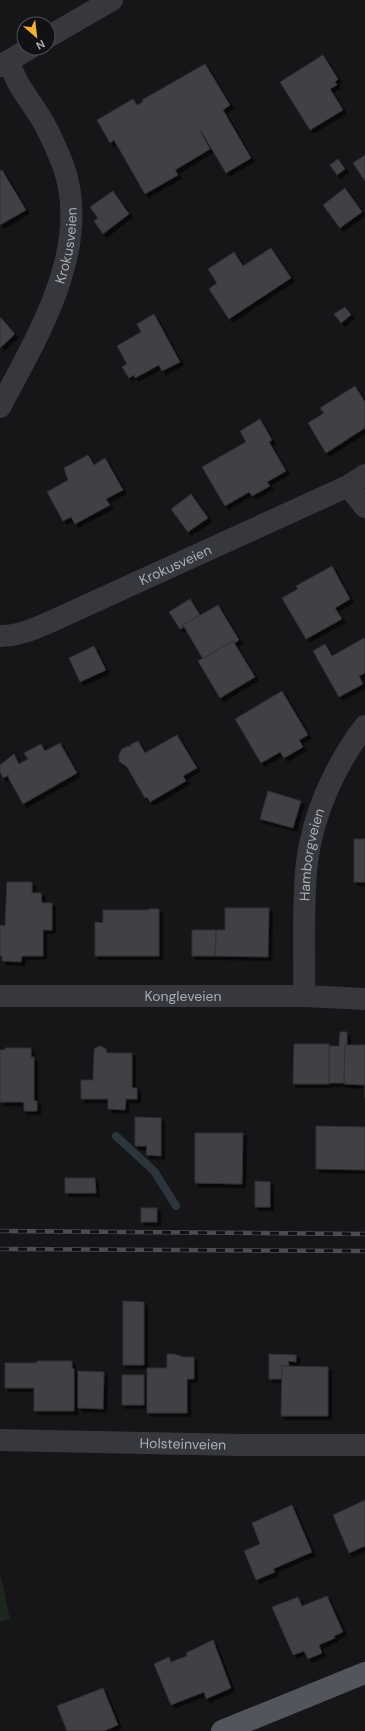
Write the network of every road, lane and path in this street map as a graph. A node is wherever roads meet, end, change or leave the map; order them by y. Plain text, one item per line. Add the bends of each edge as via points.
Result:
1 (112, 0) edge
2 (56, 32) edge
3 (16, 56) edge
4 (4, 63) edge
5 (0, 407) edge
6 (356, 480) edge
7 (365, 507) edge
8 (0, 636) edge
9 (365, 726) edge
10 (0, 996) edge
11 (304, 996) junction
12 (365, 999) edge
13 (0, 1440) edge
14 (365, 1445) edge
15 (365, 1673) edge
16 (222, 1731) edge

1 - 2 street
3 - 4 street
4 - 5 street, Krokusveien via 47,130 63,167 70,194 72,218 66,257 42,327
6 - 7 street, Krokusveien
6 - 8 street, Krokusveien via 50,622 24,633
9 - 11 street, Hamborgveien via 344,756 331,782 312,837 305,886
10 - 11 street, Kongleveien
11 - 12 street, Kongleveien
13 - 14 street, Holsteinveien
15 - 16 main road

